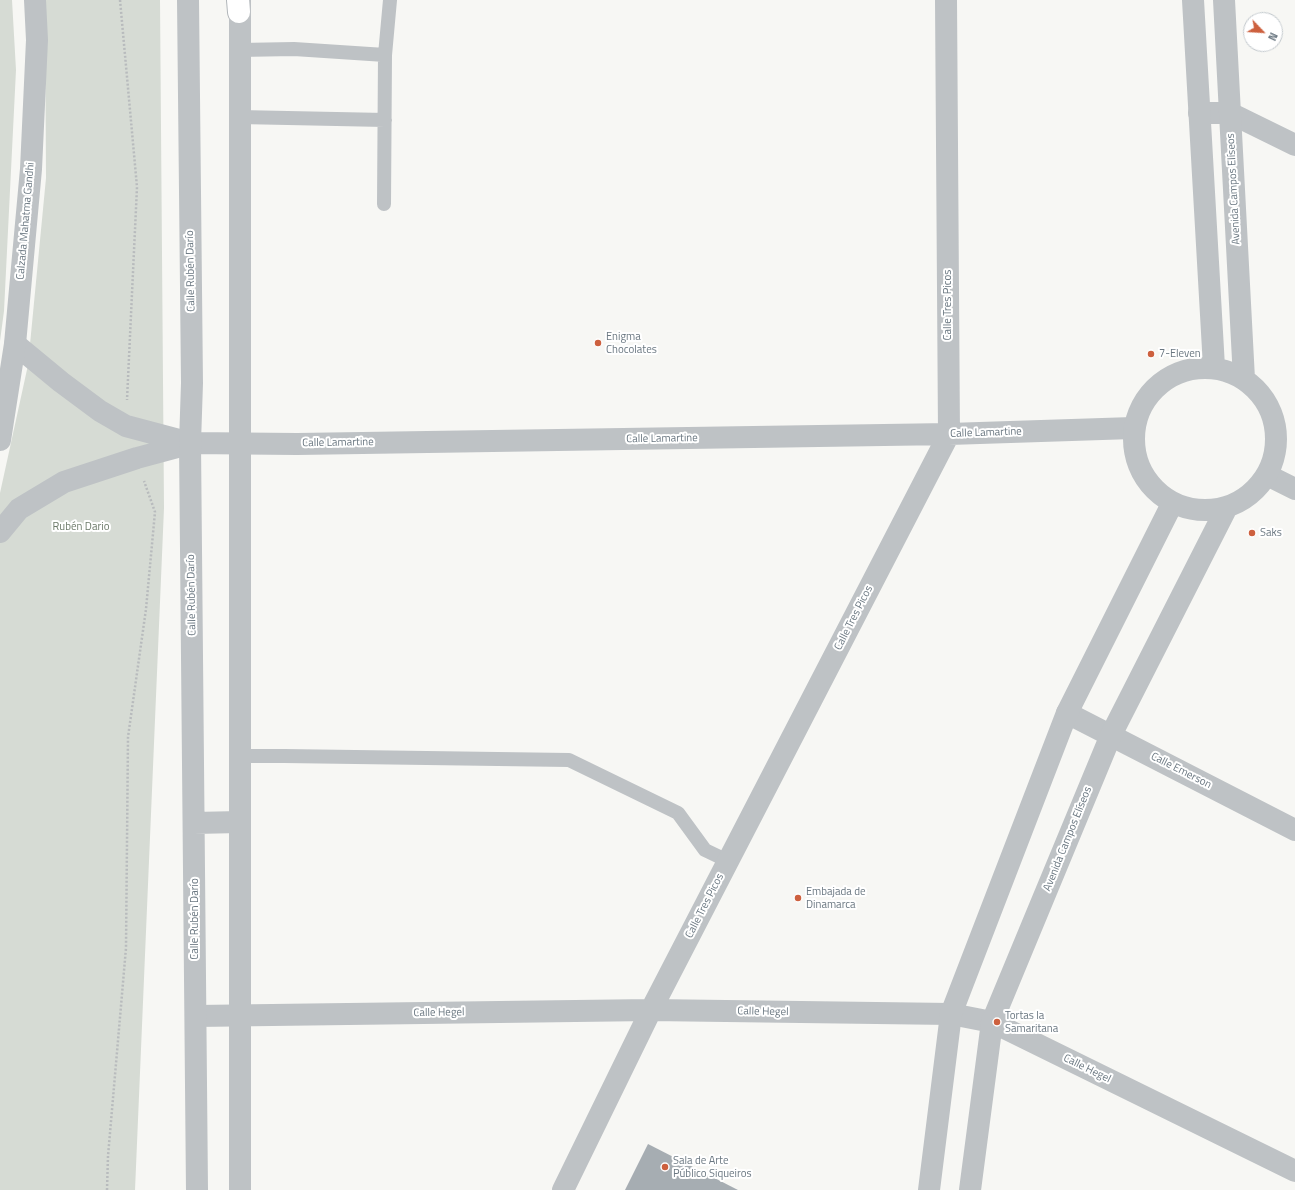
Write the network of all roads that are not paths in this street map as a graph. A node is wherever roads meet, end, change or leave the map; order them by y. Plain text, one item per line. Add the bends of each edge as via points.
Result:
1 (35, 0) edge
2 (188, 0) edge
3 (390, 0) edge
4 (946, 0) edge
5 (1192, 0) edge
6 (1224, 0) edge
7 (239, 4) edge
8 (239, 50) junction
9 (385, 55) junction
10 (1200, 113) junction
11 (1230, 113) junction
12 (239, 118) junction
13 (385, 120) junction
14 (1295, 145) edge
15 (384, 204) dead end
16 (15, 344) junction
17 (1214, 367) junction
18 (1244, 378) junction
19 (1133, 428) junction
20 (949, 434) junction
21 (0, 440) edge
22 (190, 443) junction
23 (239, 444) junction
24 (1267, 475) junction
25 (1295, 489) edge
26 (1172, 504) junction
27 (1227, 507) junction
28 (0, 532) edge
29 (1067, 713) junction
30 (1110, 735) junction
31 (240, 756) junction
32 (240, 822) junction
33 (194, 823) junction
34 (1295, 830) edge
35 (728, 862) junction
36 (651, 1010) junction
37 (951, 1014) junction
38 (240, 1015) junction
39 (196, 1016) junction
40 (992, 1022) junction
41 (1295, 1171) edge
42 (197, 1190) edge
43 (240, 1190) edge
44 (563, 1190) edge
45 (929, 1190) edge
46 (970, 1190) edge

1 - 16 street, Calzada Mahatma Gandhi via 37,40 31,169
2 - 22 street, Calle Rubén Darío via 192,383
3 - 9 lane
4 - 20 street, Calle Tres Picos
5 - 10 street
6 - 11 street, Avenida Campos Elíseos
7 - 8 street
8 - 9 lane
8 - 12 street
9 - 13 lane
10 - 11 street
10 - 17 street
11 - 14 street
11 - 18 street, Avenida Campos Elíseos
12 - 13 lane
12 - 23 street
13 - 15 lane
16 - 21 street, Calzada Mahatma Gandhi
16 - 22 street, Calle Lamartine via 100,411 126,426
17 - 18 street
17 - 19 street via 1186,369 1162,381 1143,402
18 - 24 street via 1264,399 1271,412 1276,433 1275,455
19 - 20 street, Calle Lamartine
19 - 26 street via 1135,458 1145,478 1149,485
20 - 23 street, Calle Lamartine
20 - 35 street, Calle Tres Picos
22 - 23 street, Calle Lamartine
22 - 28 street, Calle Lamartine via 64,482 20,509
22 - 33 street, Calle Rubén Darío
23 - 31 street
24 - 25 street
24 - 27 street via 1250,495
26 - 27 street via 1199,511
26 - 29 street
27 - 30 street, Avenida Campos Elíseos
29 - 30 street, Calle Emerson
29 - 37 street
30 - 34 street, Calle Emerson
30 - 40 street, Avenida Campos Elíseos
31 - 32 street
31 - 35 lane via 569,760 678,813 705,850
32 - 33 street
32 - 38 street
33 - 39 street, Calle Rubén Darío
35 - 36 street, Calle Tres Picos
36 - 37 street, Calle Hegel
36 - 38 street, Calle Hegel
36 - 44 street, Calle Tres Picos
37 - 40 street, Calle Hegel
37 - 45 street
38 - 39 street, Calle Hegel
38 - 43 street
39 - 42 street, Calle Rubén Darío
40 - 41 street, Calle Hegel
40 - 46 street, Avenida Campos Elíseos

